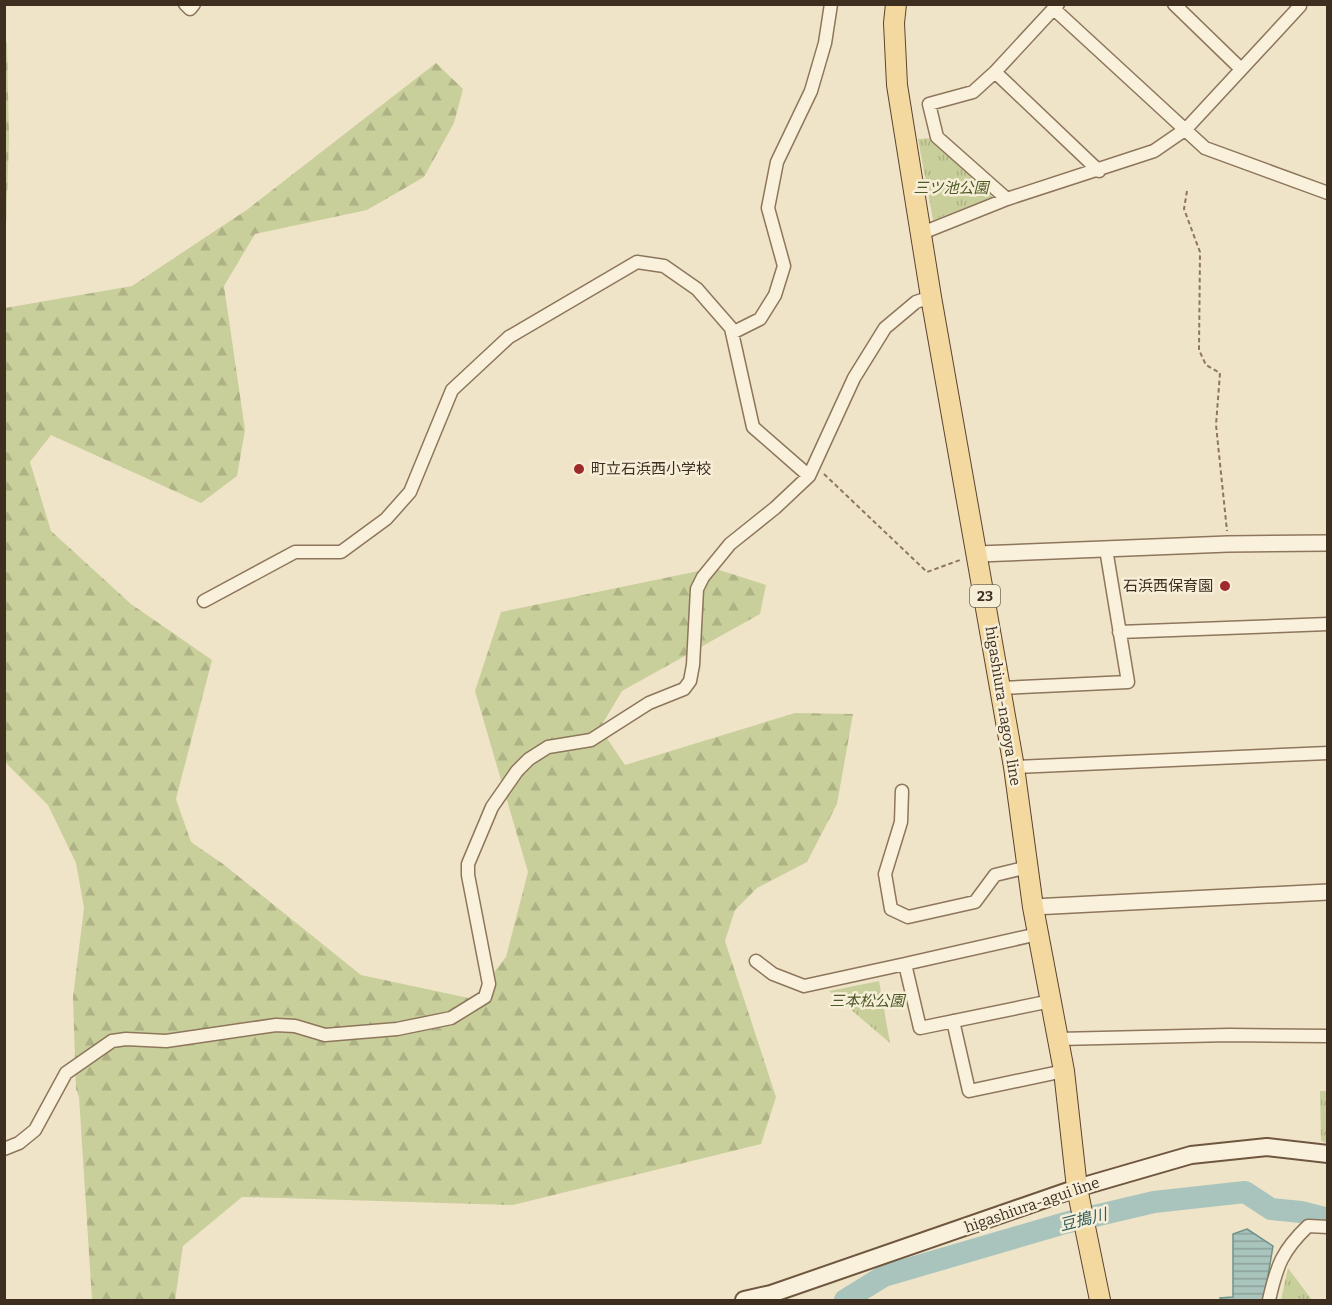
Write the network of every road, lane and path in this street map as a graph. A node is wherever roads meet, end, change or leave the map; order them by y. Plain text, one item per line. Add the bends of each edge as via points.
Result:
1 (185, 4) edge
2 (194, 4) edge
3 (831, 4) edge
4 (896, 4) edge
5 (1174, 4) edge
6 (1298, 4) edge
7 (1056, 7) edge
8 (1241, 69) junction
9 (995, 72) junction
10 (1186, 129) junction
11 (1099, 171) junction
12 (1187, 191) dead end
13 (1328, 193) edge
14 (1006, 199) junction
15 (922, 233) junction
16 (931, 297) junction
17 (732, 333) junction
18 (812, 471) junction
19 (1328, 543) edge
20 (1228, 544) junction
21 (1106, 549) junction
22 (978, 554) junction
23 (204, 601) dead end
24 (1328, 624) edge
25 (1119, 632) junction
26 (1001, 688) junction
27 (1328, 753) edge
28 (1014, 767) junction
29 (902, 791) dead end
30 (1028, 867) junction
31 (1328, 892) edge
32 (1033, 908) junction
33 (1038, 934) junction
34 (756, 962) dead end
35 (904, 964) junction
36 (1051, 1001) junction
37 (952, 1022) junction
38 (1328, 1036) edge
39 (1058, 1039) junction
40 (1064, 1071) junction
41 (4, 1149) edge
42 (1328, 1154) edge
43 (1077, 1188) junction
44 (1328, 1227) edge
45 (744, 1300) edge
46 (1100, 1300) edge
47 (1269, 1300) edge

1 - 2 street via 190,9
3 - 17 street via 817,72 777,162 768,208 784,266 775,295 760,319
4 - 15 main road, higashiura-nagoya line / 23 via 897,86
5 - 8 street
6 - 8 street
7 - 9 street
7 - 10 street
8 - 10 street
9 - 11 street
9 - 14 street via 973,92 929,104 937,136
10 - 11 street via 1154,151
10 - 13 street via 1205,148
11 - 14 street
12 - 20 path via 1184,209 1200,252 1199,350 1206,366 1220,373 1216,425
14 - 15 street
15 - 16 main road, higashiura-nagoya line / 23
16 - 18 street via 916,302 885,328 854,378
16 - 22 main road, higashiura-nagoya line / 23
17 - 18 street via 753,428
17 - 23 street via 697,289 664,266 637,262 508,337 452,390 410,492 386,519 341,552 295,552
18 - 22 path via 927,572
18 - 41 street via 775,508 730,544 703,577 698,589 693,665 684,689 649,703 591,740 548,747 529,759 492,807 468,864 489,984 485,997 451,1018 397,1029 325,1035 276,1025 166,1041 112,1041 66,1073 35,1130
19 - 20 street
20 - 21 street
21 - 22 street
21 - 25 street
22 - 26 main road, higashiura-nagoya line / 23
24 - 25 street
25 - 26 street via 1128,682
26 - 28 main road, higashiura-nagoya line / 23
27 - 28 street
28 - 30 main road, higashiura-nagoya line / 23
29 - 30 street via 901,822 885,874 891,909 899,915 908,917 975,902 995,875
30 - 32 main road, higashiura-nagoya line / 23
31 - 32 street
32 - 33 main road, higashiura-nagoya line / 23
33 - 35 street
33 - 36 main road, higashiura-nagoya line / 23
34 - 35 street via 773,974 804,986
35 - 37 street via 920,1028
36 - 37 street
36 - 39 main road, higashiura-nagoya line / 23
37 - 40 street via 969,1091
38 - 39 street
39 - 40 main road, higashiura-nagoya line / 23
40 - 43 main road, higashiura-nagoya line / 23
42 - 43 main road, higashiura-agui line via 1267,1147 1232,1149 1191,1155
43 - 45 main road, higashiura-agui line
43 - 46 main road, higashiura-nagoya line / 23
44 - 47 street via 1308,1226 1288,1246 1277,1265

